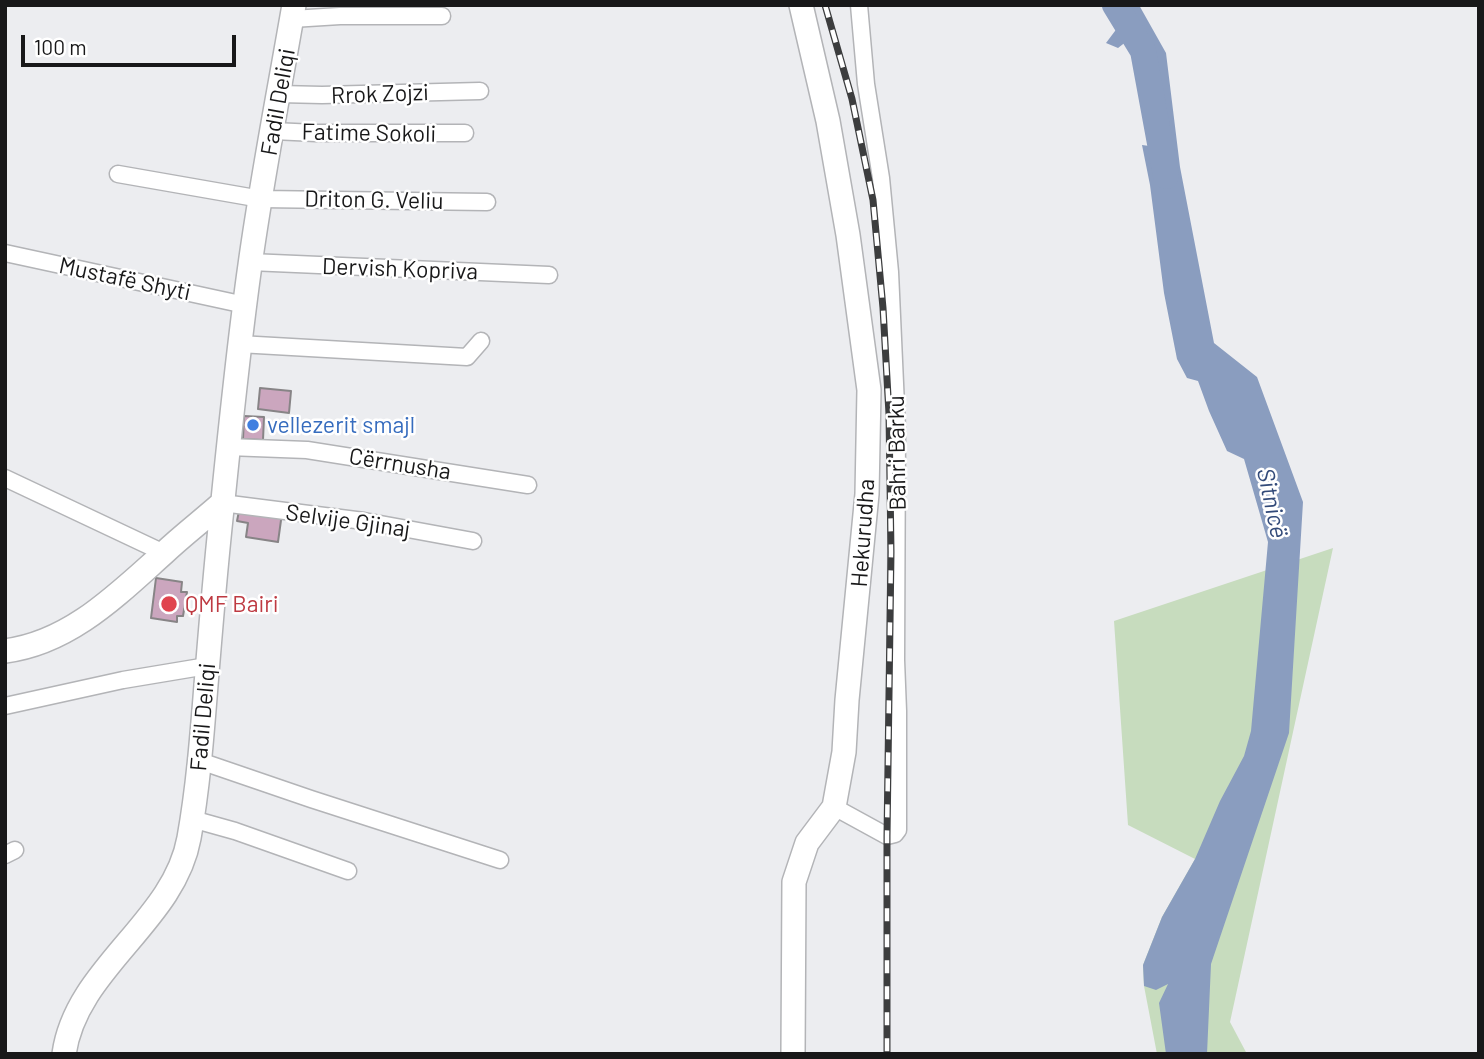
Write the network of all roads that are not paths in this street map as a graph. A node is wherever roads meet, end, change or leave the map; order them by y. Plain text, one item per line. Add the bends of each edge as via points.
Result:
1 (801, 5) edge
2 (859, 5) edge
3 (290, 10) edge
4 (442, 16) dead end
5 (480, 91) dead end
6 (279, 94) junction
7 (273, 131) junction
8 (465, 133) dead end
9 (118, 174) dead end
10 (261, 199) junction
11 (487, 202) dead end
12 (5, 253) edge
13 (250, 262) junction
14 (549, 275) dead end
15 (245, 305) junction
16 (481, 341) dead end
17 (239, 344) junction
18 (228, 447) junction
19 (5, 478) edge
20 (528, 485) dead end
21 (222, 503) junction
22 (473, 541) dead end
23 (164, 553) junction
24 (5, 651) edge
25 (207, 666) junction
26 (5, 706) edge
27 (200, 761) junction
28 (834, 807) junction
29 (192, 819) junction
30 (500, 860) dead end
31 (348, 871) dead end
32 (64, 1054) edge
33 (793, 1054) edge

1 - 28 street, Hekurudha via 828,121 869,390 867,494 845,752
2 - 28 street, Bahri Barku via 881,178 897,428 898,830 887,836
3 - 4 street via 340,16
3 - 6 street, Fadil Deliqi
5 - 6 street, Rrok Zojzi
6 - 7 street, Fadil Deliqi
7 - 8 street, Fatime Sokoli
7 - 10 street, Fadil Deliqi
9 - 10 street
10 - 11 street, Driton G. Veliu
10 - 13 street, Fadil Deliqi
12 - 15 street, Mustafë Shyti
13 - 14 street, Dervish Kopriva
13 - 15 street, Fadil Deliqi
15 - 17 street, Fadil Deliqi
16 - 17 street via 467,357
17 - 18 street, Fadil Deliqi
18 - 20 street, Cërrnusha via 318,452
18 - 21 street, Fadil Deliqi
19 - 23 street
21 - 22 street, Selvije Gjinaj
21 - 23 street
21 - 25 street, Fadil Deliqi
23 - 24 street via 72,628 46,641
25 - 26 street
25 - 27 street, Fadil Deliqi
27 - 29 street, Fadil Deliqi
27 - 30 street
28 - 33 street, Hekurudha via 807,843 794,882
29 - 31 street
29 - 32 street, Fadil Deliqi via 181,870 99,978 77,1013

